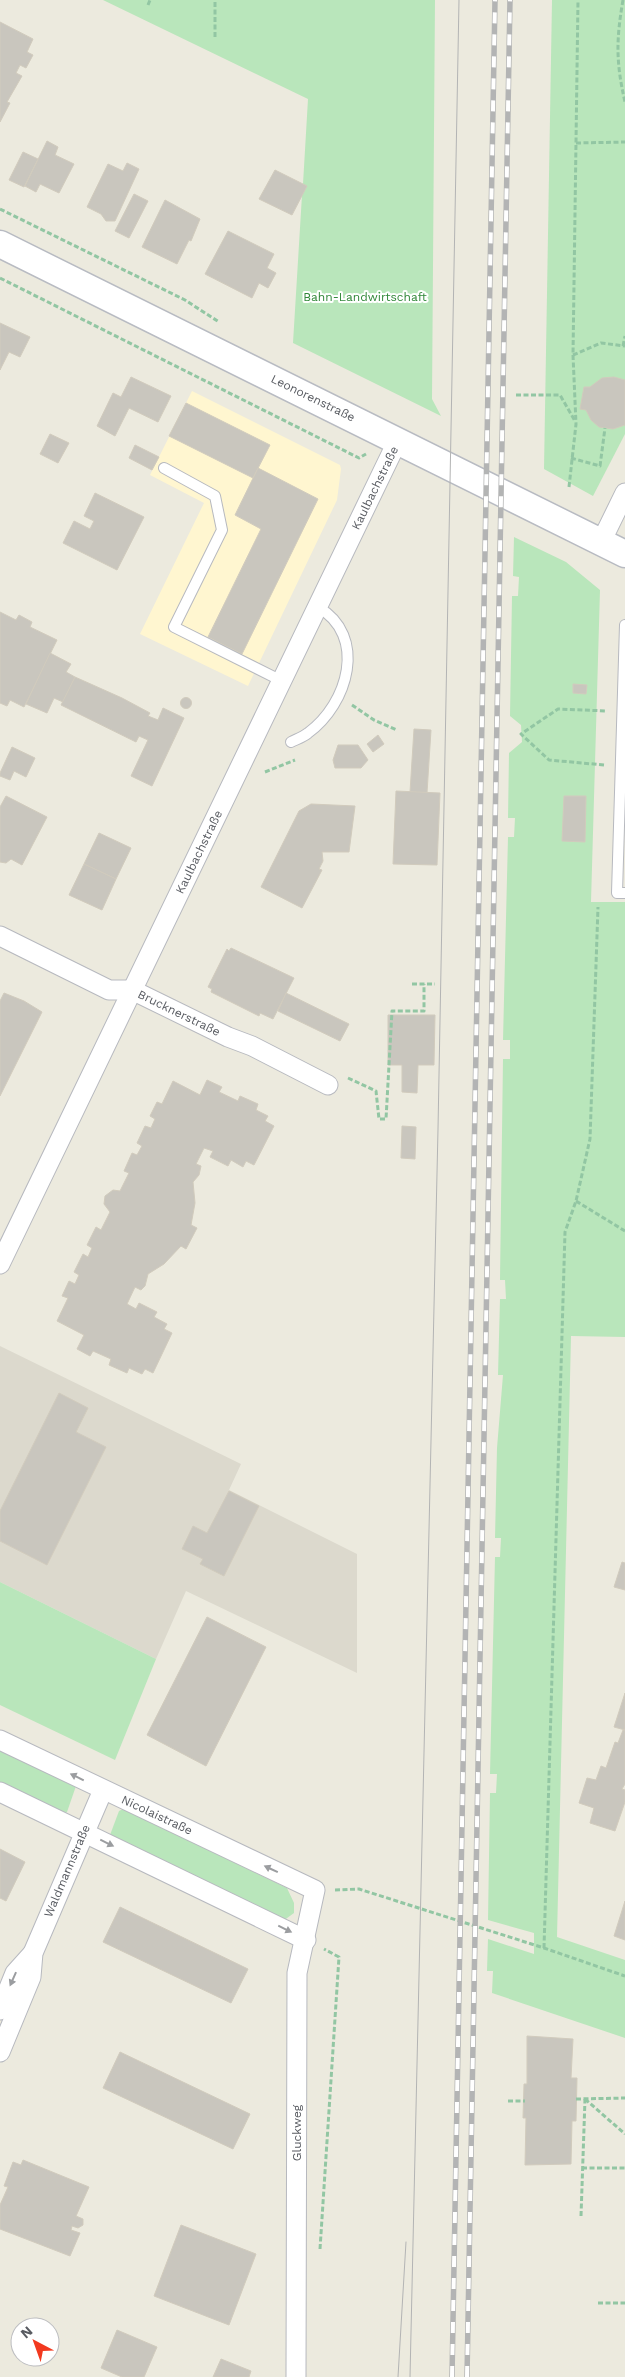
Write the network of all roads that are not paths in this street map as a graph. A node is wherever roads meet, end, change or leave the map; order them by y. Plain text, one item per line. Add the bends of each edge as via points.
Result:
1 (0, 244) edge
2 (398, 440) junction
3 (164, 468) dead end
4 (625, 493) edge
5 (601, 542) junction
6 (625, 554) edge
7 (318, 607) junction
8 (625, 625) edge
9 (282, 681) junction
10 (291, 742) dead end
11 (625, 893) edge
12 (0, 936) edge
13 (132, 990) junction
14 (336, 1080) road end
15 (0, 1264) edge
16 (0, 1740) edge
17 (103, 1790) junction
18 (0, 1792) edge
19 (84, 1832) junction
20 (324, 1890) joint
21 (306, 1940) junction
22 (33, 1953) junction
23 (0, 2010) edge
24 (0, 2052) edge
25 (296, 2377) edge

1 - 2 main road, Leonorenstraße
2 - 5 main road, Leonorenstraße
2 - 7 street, Kaulbachstraße
3 - 9 lane via 215,496 222,530 174,627
4 - 5 street
5 - 6 main road, Leonorenstraße
7 - 9 street, Kaulbachstraße
7 - 10 lane via 330,614 345,638 349,659 346,678 326,715 308,733
8 - 11 lane via 618,893
9 - 13 street, Kaulbachstraße
12 - 13 street, Brucknerstraße via 109,990
13 - 14 street, Brucknerstraße via 228,1037
13 - 15 street, Kaulbachstraße
17 -> 16 street, Nicolaistraße
17 - 19 street, Waldmannstraße
20 -> 17 street, Nicolaistraße
18 - 19 street
19 -> 21 street
19 - 22 street, Waldmannstraße
20 - 21 street, Gluckweg
21 - 25 street, Gluckweg via 297,1972
22 -> 23 street, Waldmannstraße via 15,1973
22 - 24 street, Waldmannstraße via 31,1977

